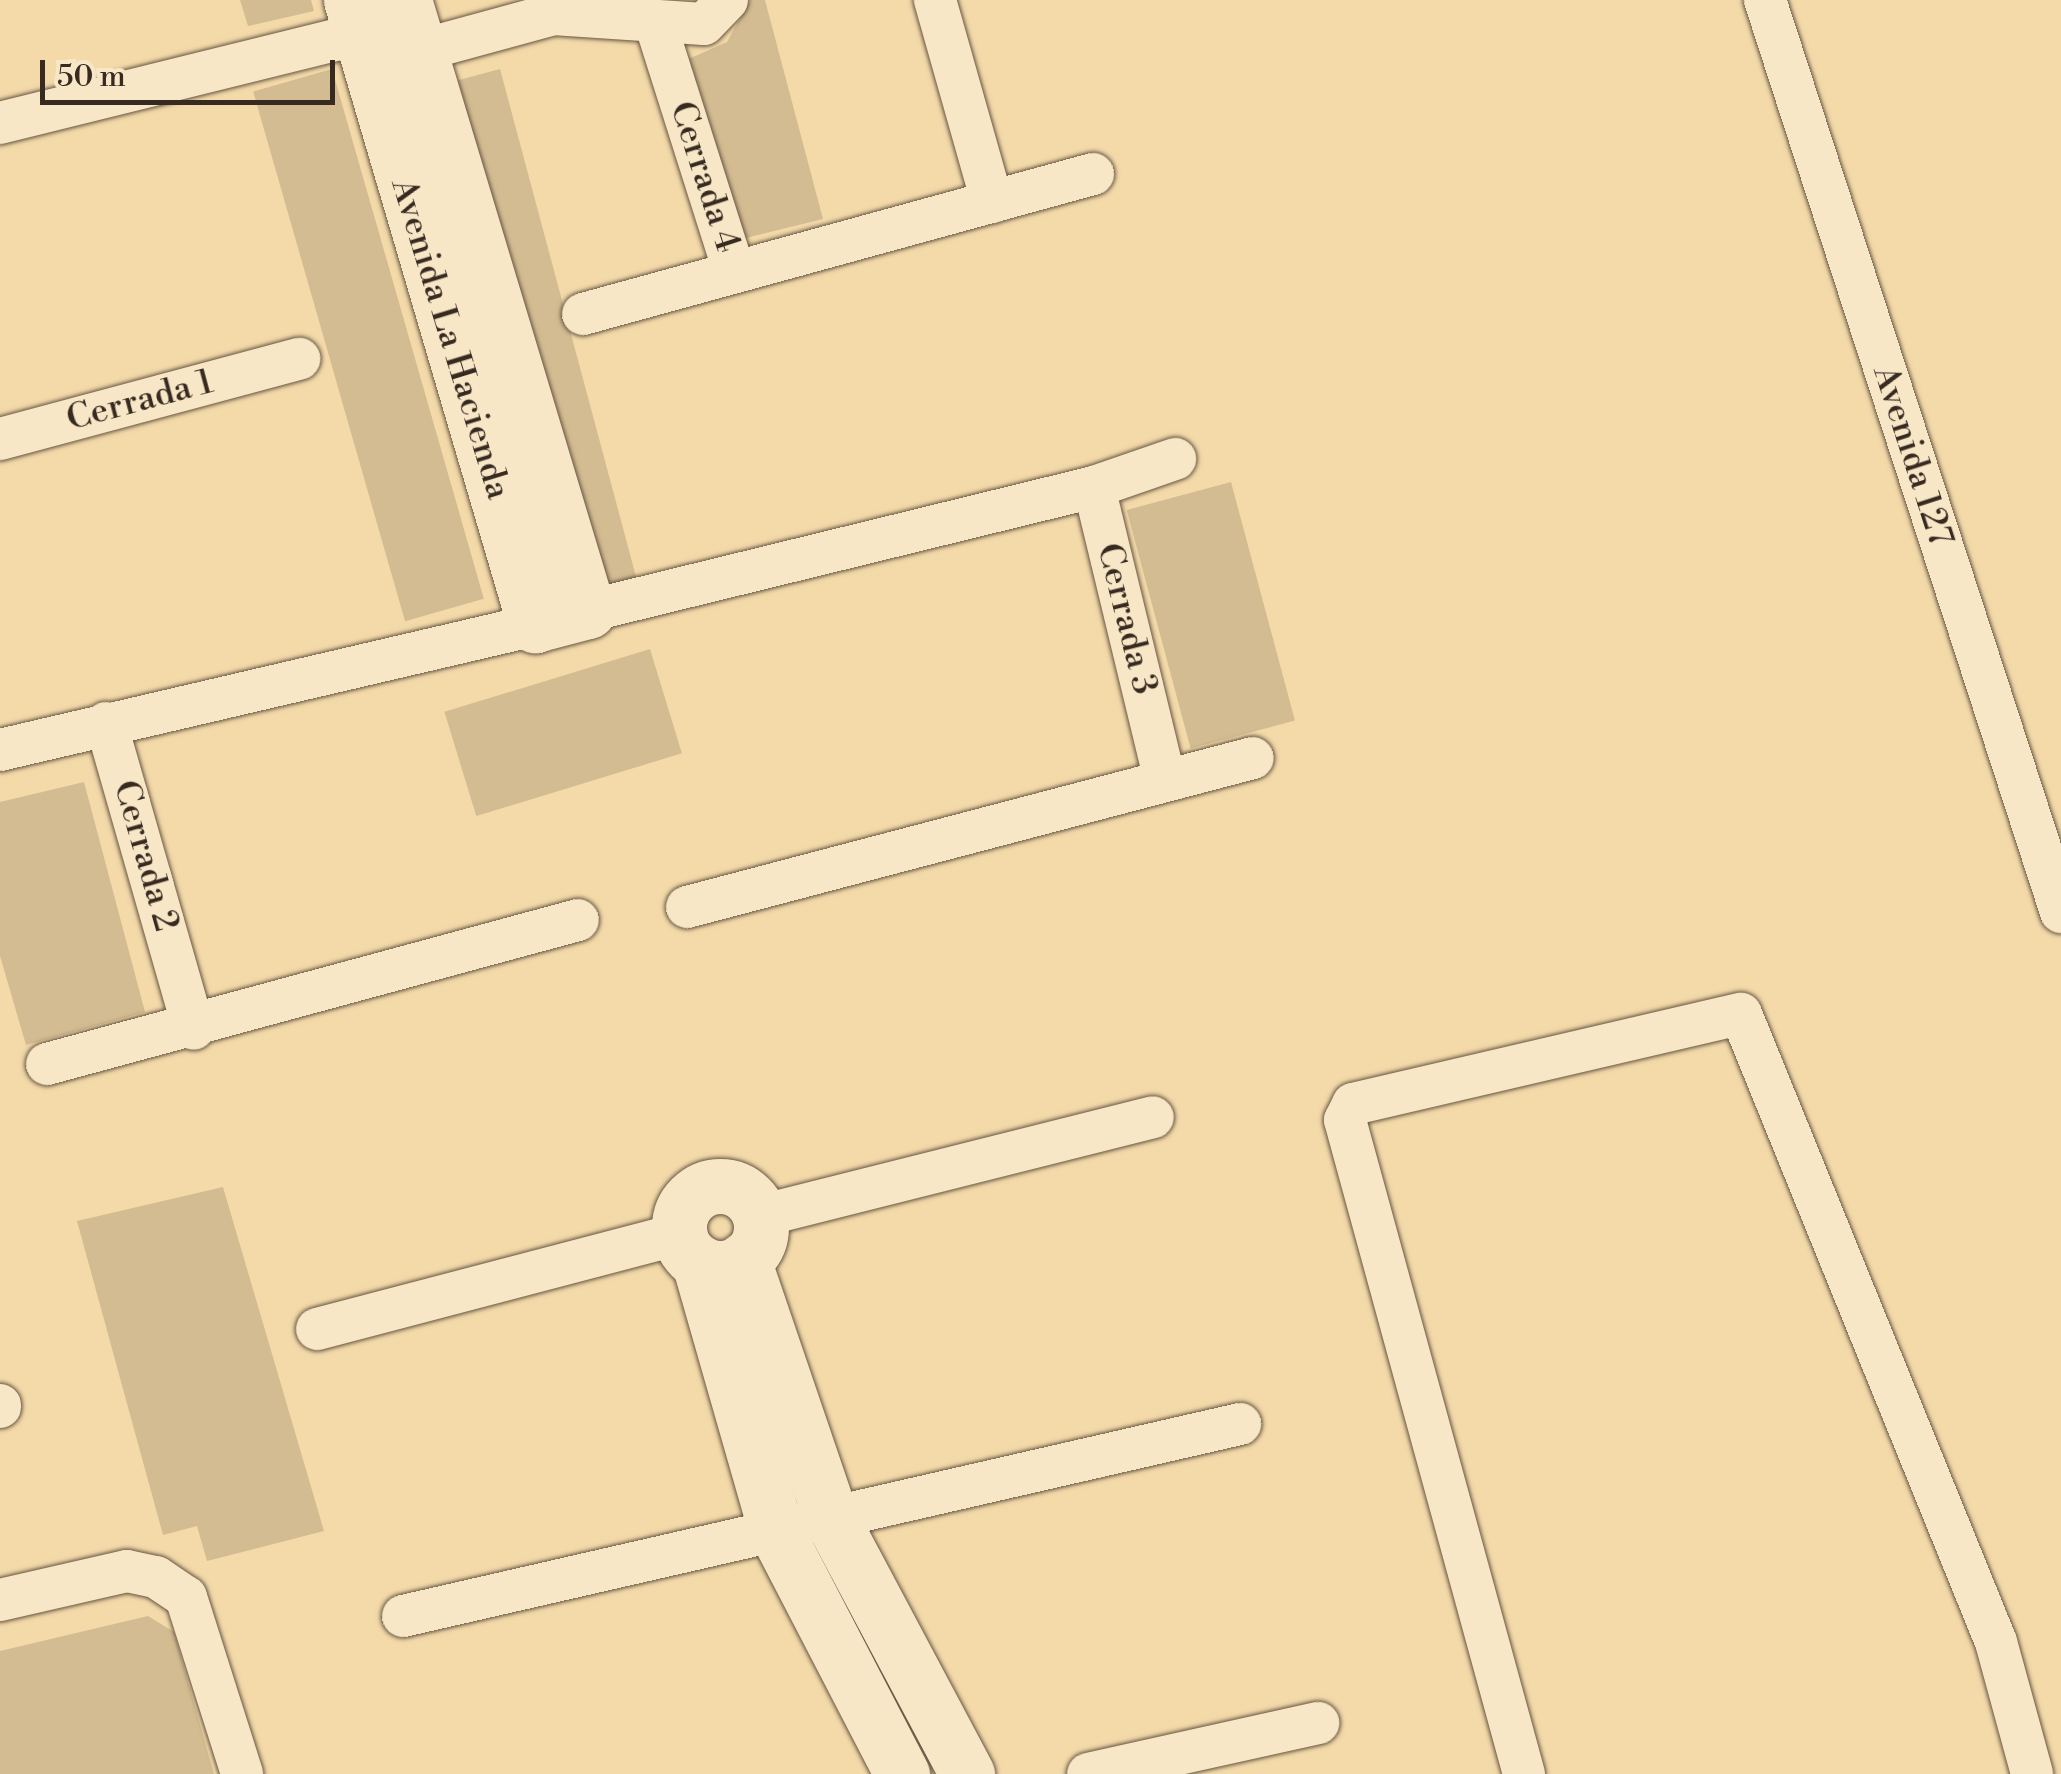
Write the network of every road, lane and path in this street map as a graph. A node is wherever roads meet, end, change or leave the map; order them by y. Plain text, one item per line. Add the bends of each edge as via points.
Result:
1 (727, 0) edge
2 (935, 0) edge
3 (1765, 0) edge
4 (655, 22) junction
5 (385, 29) edge
6 (0, 123) edge
7 (1094, 174) dead end
8 (992, 202) junction
9 (734, 272) junction
10 (583, 314) dead end
11 (299, 359) dead end
12 (3, 428) edge
13 (1176, 460) dead end
14 (1094, 487) junction
15 (588, 611) junction
16 (534, 625) junction
17 (106, 722) junction
18 (0, 750) edge
19 (1253, 758) dead end
20 (1164, 777) junction
21 (687, 907) dead end
22 (2061, 912) edge
23 (578, 920) dead end
24 (194, 1029) junction
25 (47, 1064) dead end
26 (1153, 1117) dead end
27 (721, 1243) junction
28 (317, 1329) dead end
29 (1240, 1424) dead end
30 (831, 1518) junction
31 (776, 1530) junction
32 (0, 1600) edge
33 (404, 1616) dead end
34 (1318, 1722) dead end
35 (242, 1774) edge
36 (902, 1774) edge
37 (967, 1774) edge
38 (1088, 1774) edge
39 (1524, 1774) edge
40 (2032, 1774) edge

1 - 4 street via 704,24
2 - 8 street
3 - 22 street, Avenida 127
4 - 5 street via 553,14
4 - 9 street, Cerrada 4
5 - 6 street
5 - 15 street
5 - 16 street, Avenida La Hacienda
7 - 8 street, Cerrada 4
8 - 9 street, Cerrada 4
9 - 10 street
11 - 12 street, Cerrada 1
13 - 14 street
14 - 15 street
14 - 20 street, Cerrada 3
15 - 16 street
16 - 17 street
17 - 18 street
17 - 24 street, Cerrada 2
19 - 20 street
20 - 21 street
23 - 24 street
24 - 25 street
26 - 27 street
27 - 28 street
27 - 30 street
27 - 31 street
29 - 30 street
30 - 31 street
30 - 37 street
31 - 33 street
31 - 36 street
32 - 35 street via 126,1570 156,1577 186,1597
34 - 38 street
39 - 40 street via 1345,1120 1353,1104 1741,1014 1996,1642

